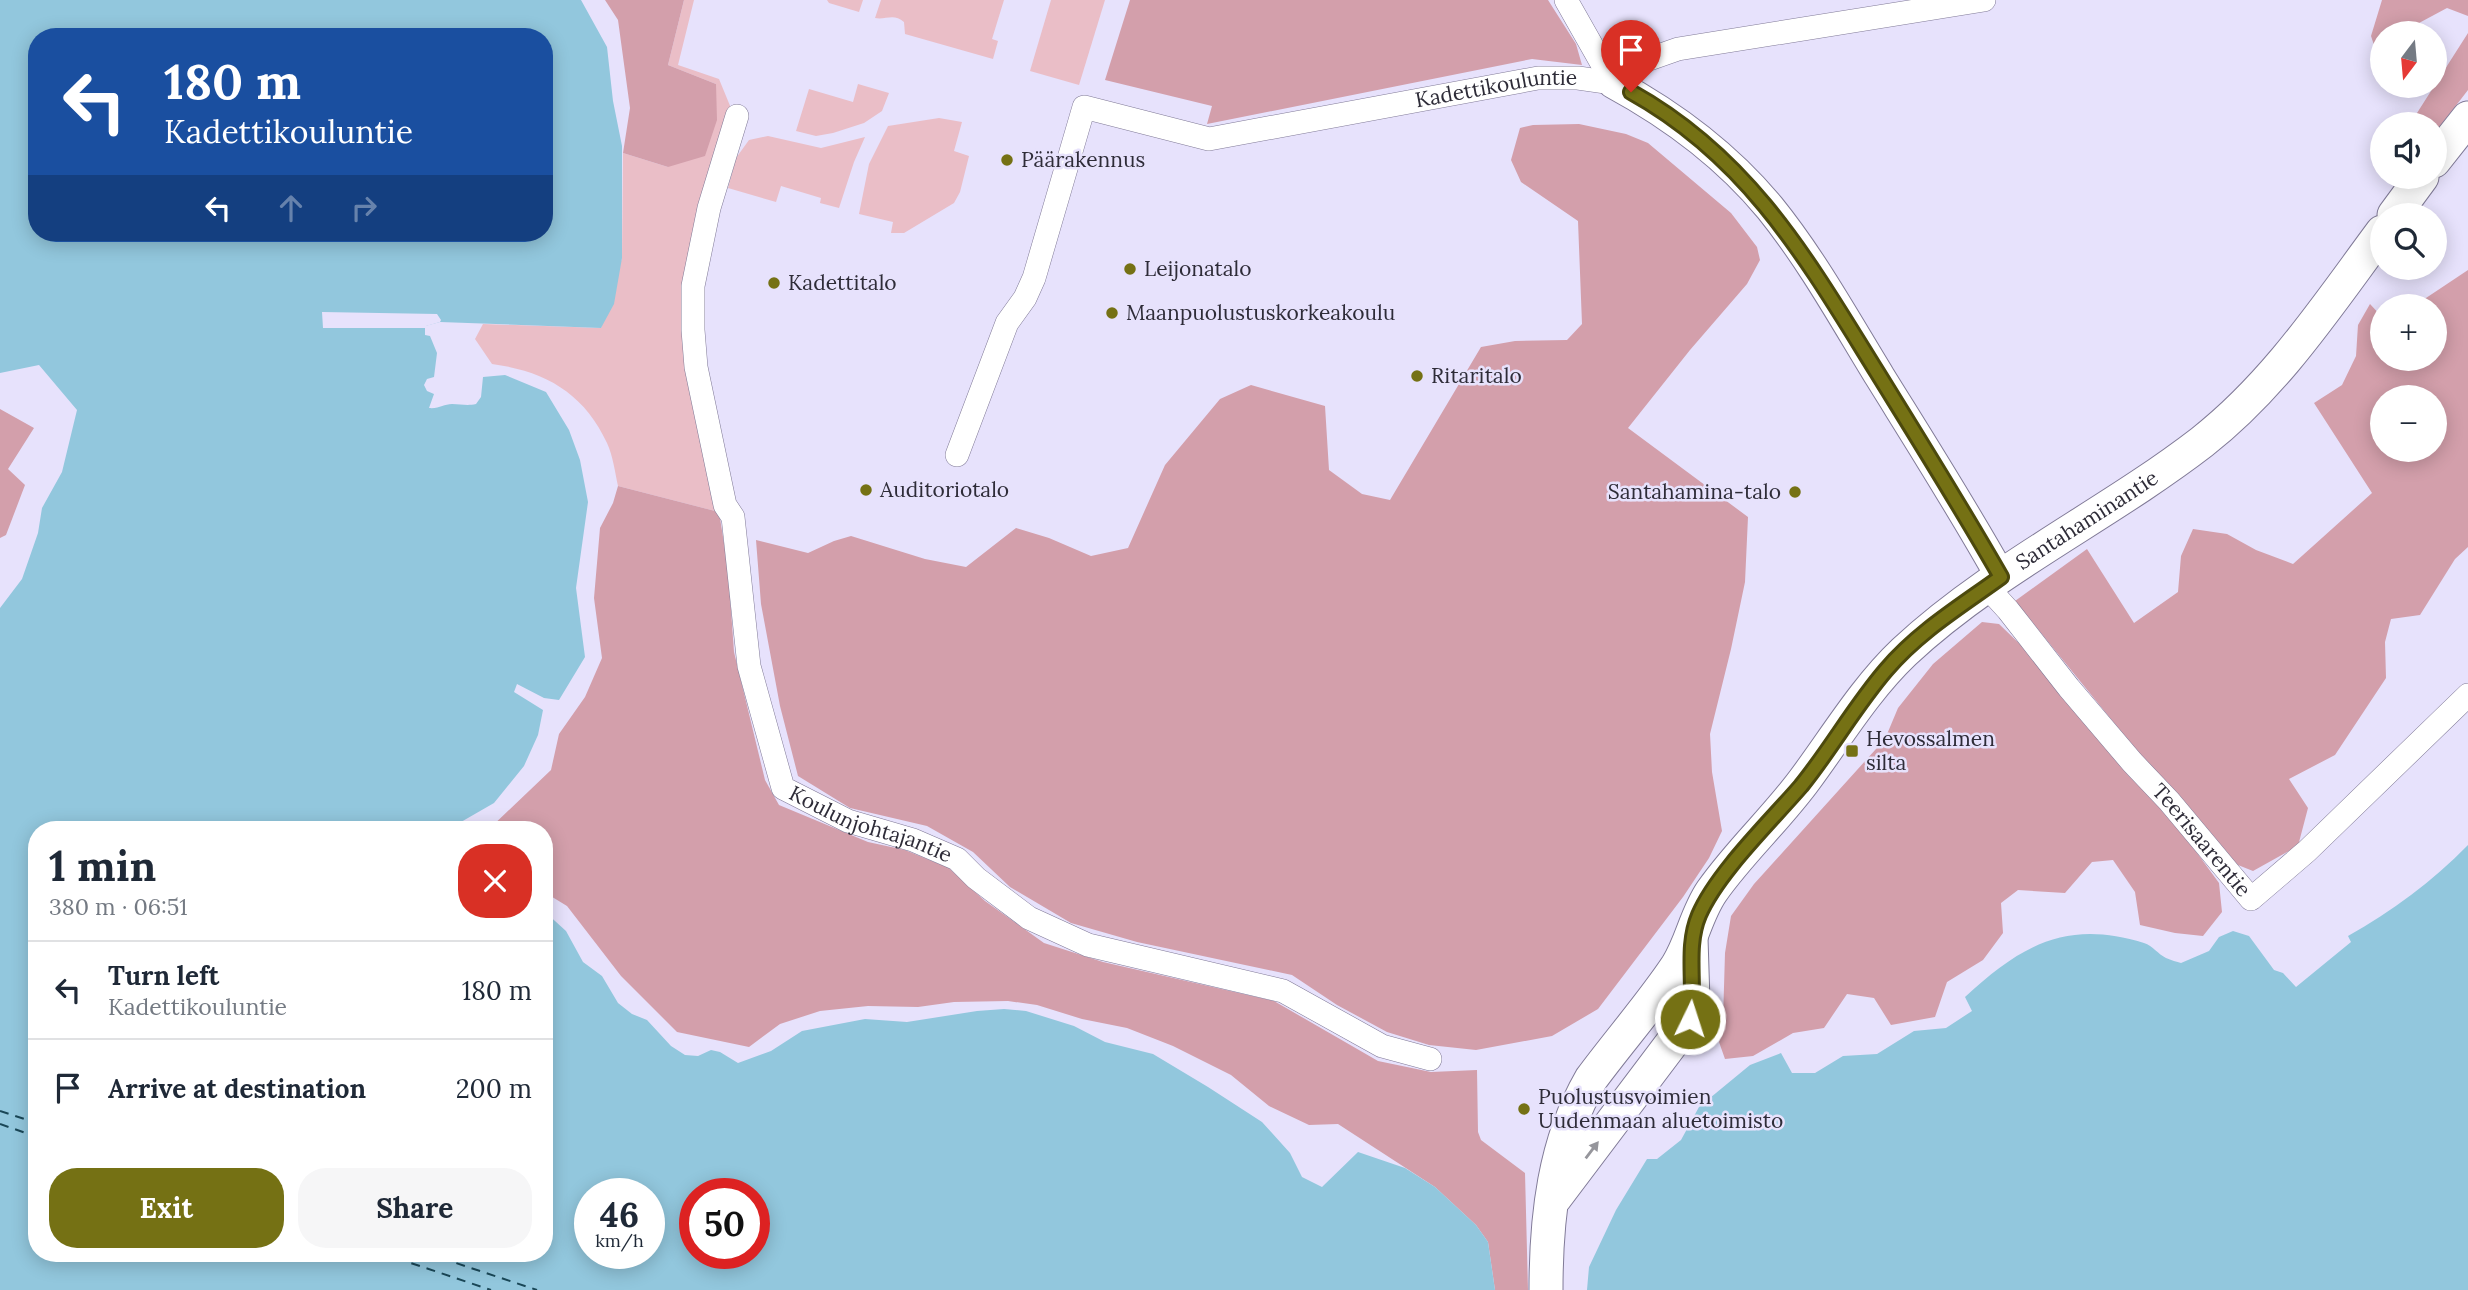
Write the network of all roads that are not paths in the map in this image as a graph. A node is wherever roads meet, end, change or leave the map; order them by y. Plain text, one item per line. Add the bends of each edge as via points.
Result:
1 (1566, 0) edge
2 (1984, 0) edge
3 (1613, 83) junction
4 (737, 116) dead end
5 (2468, 118) edge
6 (2447, 145) edge
7 (2414, 189) edge
8 (2403, 203) edge
9 (2370, 248) edge
10 (957, 455) dead end
11 (1994, 582) junction
12 (2468, 695) edge
13 (1691, 938) junction
14 (1430, 1059) dead end
15 (1550, 1205) junction
16 (1546, 1290) edge

1 - 3 street
2 - 3 street via 1678,49 1641,62
3 - 10 street, Kadettikouluntie via 1538,78 1209,139 1084,107 1034,278 1007,323
3 - 11 street, Kadettikouluntie via 1649,102 1727,162 1769,207 1806,257
4 - 14 street, Koulunjohtajantie via 709,208 693,286 693,330 707,426 725,505 733,517 749,666 783,788 848,821 913,839 957,859 1029,918 1088,945 1283,991 1382,1046
5 - 6 main road
7 - 8 main road
9 - 11 main road, Santahaminantie via 2288,359 2204,441
11 - 12 street, Teerisaarentie via 2008,610 2123,752 2251,899
11 - 13 main road, Santahaminantie via 1952,609 1886,670 1803,783 1713,889
13 - 15 main road, Santahaminantie via 1666,981 1583,1094 1567,1131
15 -> 13 main road, Santahaminantie via 1690,1019
15 - 16 main road, Santahaminantie

